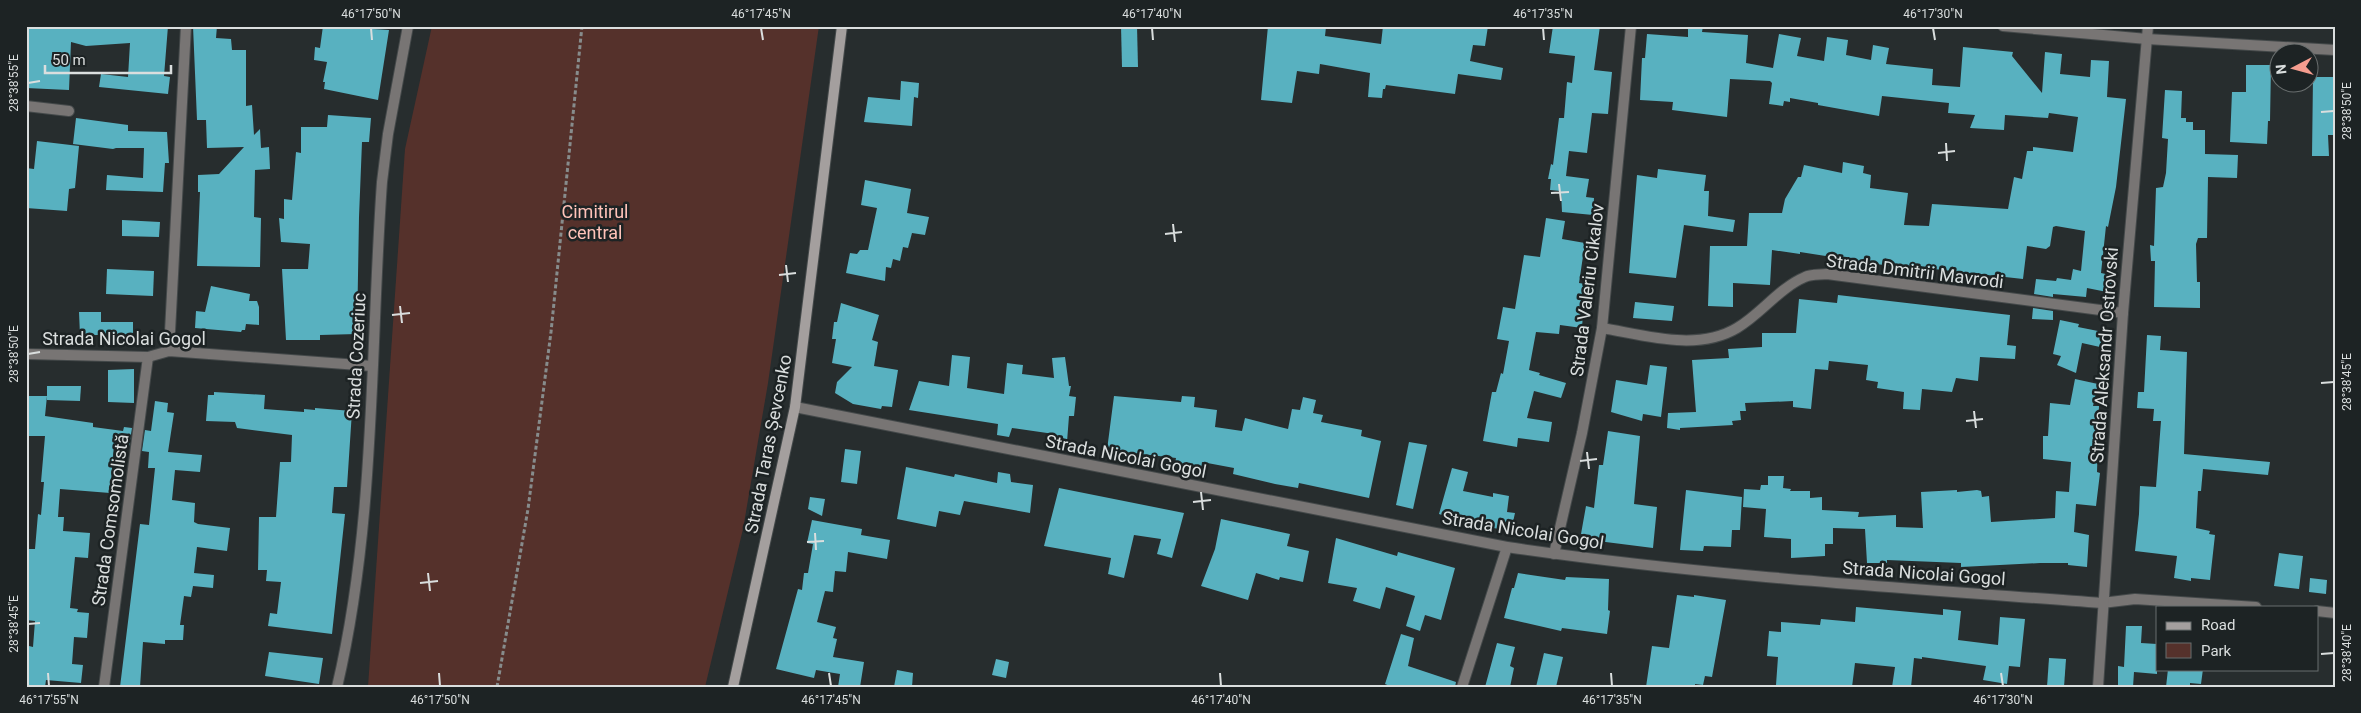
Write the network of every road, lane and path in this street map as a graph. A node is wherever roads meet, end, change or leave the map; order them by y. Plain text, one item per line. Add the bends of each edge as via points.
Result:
1 (186, 26) edge
2 (408, 26) edge
3 (582, 26) edge
4 (842, 26) edge
5 (1631, 26) edge
6 (2003, 26) edge
7 (2148, 26) edge
8 (2147, 39) junction
9 (2335, 50) edge
10 (26, 106) edge
11 (68, 111) dead end
12 (2123, 313) junction
13 (1602, 328) junction
14 (169, 351) junction
15 (26, 354) edge
16 (148, 357) junction
17 (372, 366) junction
18 (795, 407) junction
19 (1507, 547) junction
20 (1554, 554) junction
21 (2102, 603) junction
22 (2241, 606) edge
23 (2318, 612) edge
24 (2335, 613) edge
25 (104, 687) edge
26 (337, 687) edge
27 (496, 687) edge
28 (733, 687) edge
29 (1462, 687) edge
30 (2098, 687) edge

1 - 14 street
2 - 17 street, Strada Cozeriuc via 382,182
3 - 27 path via 547,362 528,509
4 - 18 main road, Strada Taras Șevcenko
5 - 13 street, Strada Valeriu Cikalov
6 - 8 street
7 - 8 street, Strada Aleksandr Ostrovski
8 - 9 street
8 - 12 street, Strada Aleksandr Ostrovski
10 - 11 street
12 - 13 street, Strada Dmitrii Mavrodi via 1827,274 1806,276 1736,328 1708,339 1682,340
12 - 21 street, Strada Aleksandr Ostrovski
13 - 20 street, Strada Valeriu Cikalov
14 - 16 street, Strada Nicolai Gogol
14 - 17 street, Strada Nicolai Gogol
15 - 16 street, Strada Nicolai Gogol
16 - 25 street, Strada Comsomolistă
17 - 26 street, Strada Cozeriuc via 358,583
18 - 19 street, Strada Nicolai Gogol
18 - 28 main road, Strada Taras Șevcenko
19 - 20 street, Strada Nicolai Gogol
19 - 29 street
20 - 21 street, Strada Nicolai Gogol via 1734,575
21 - 22 street, Strada Nicolai Gogol via 2135,599
21 - 30 street, Strada Aleksandr Ostrovski
23 - 24 street

